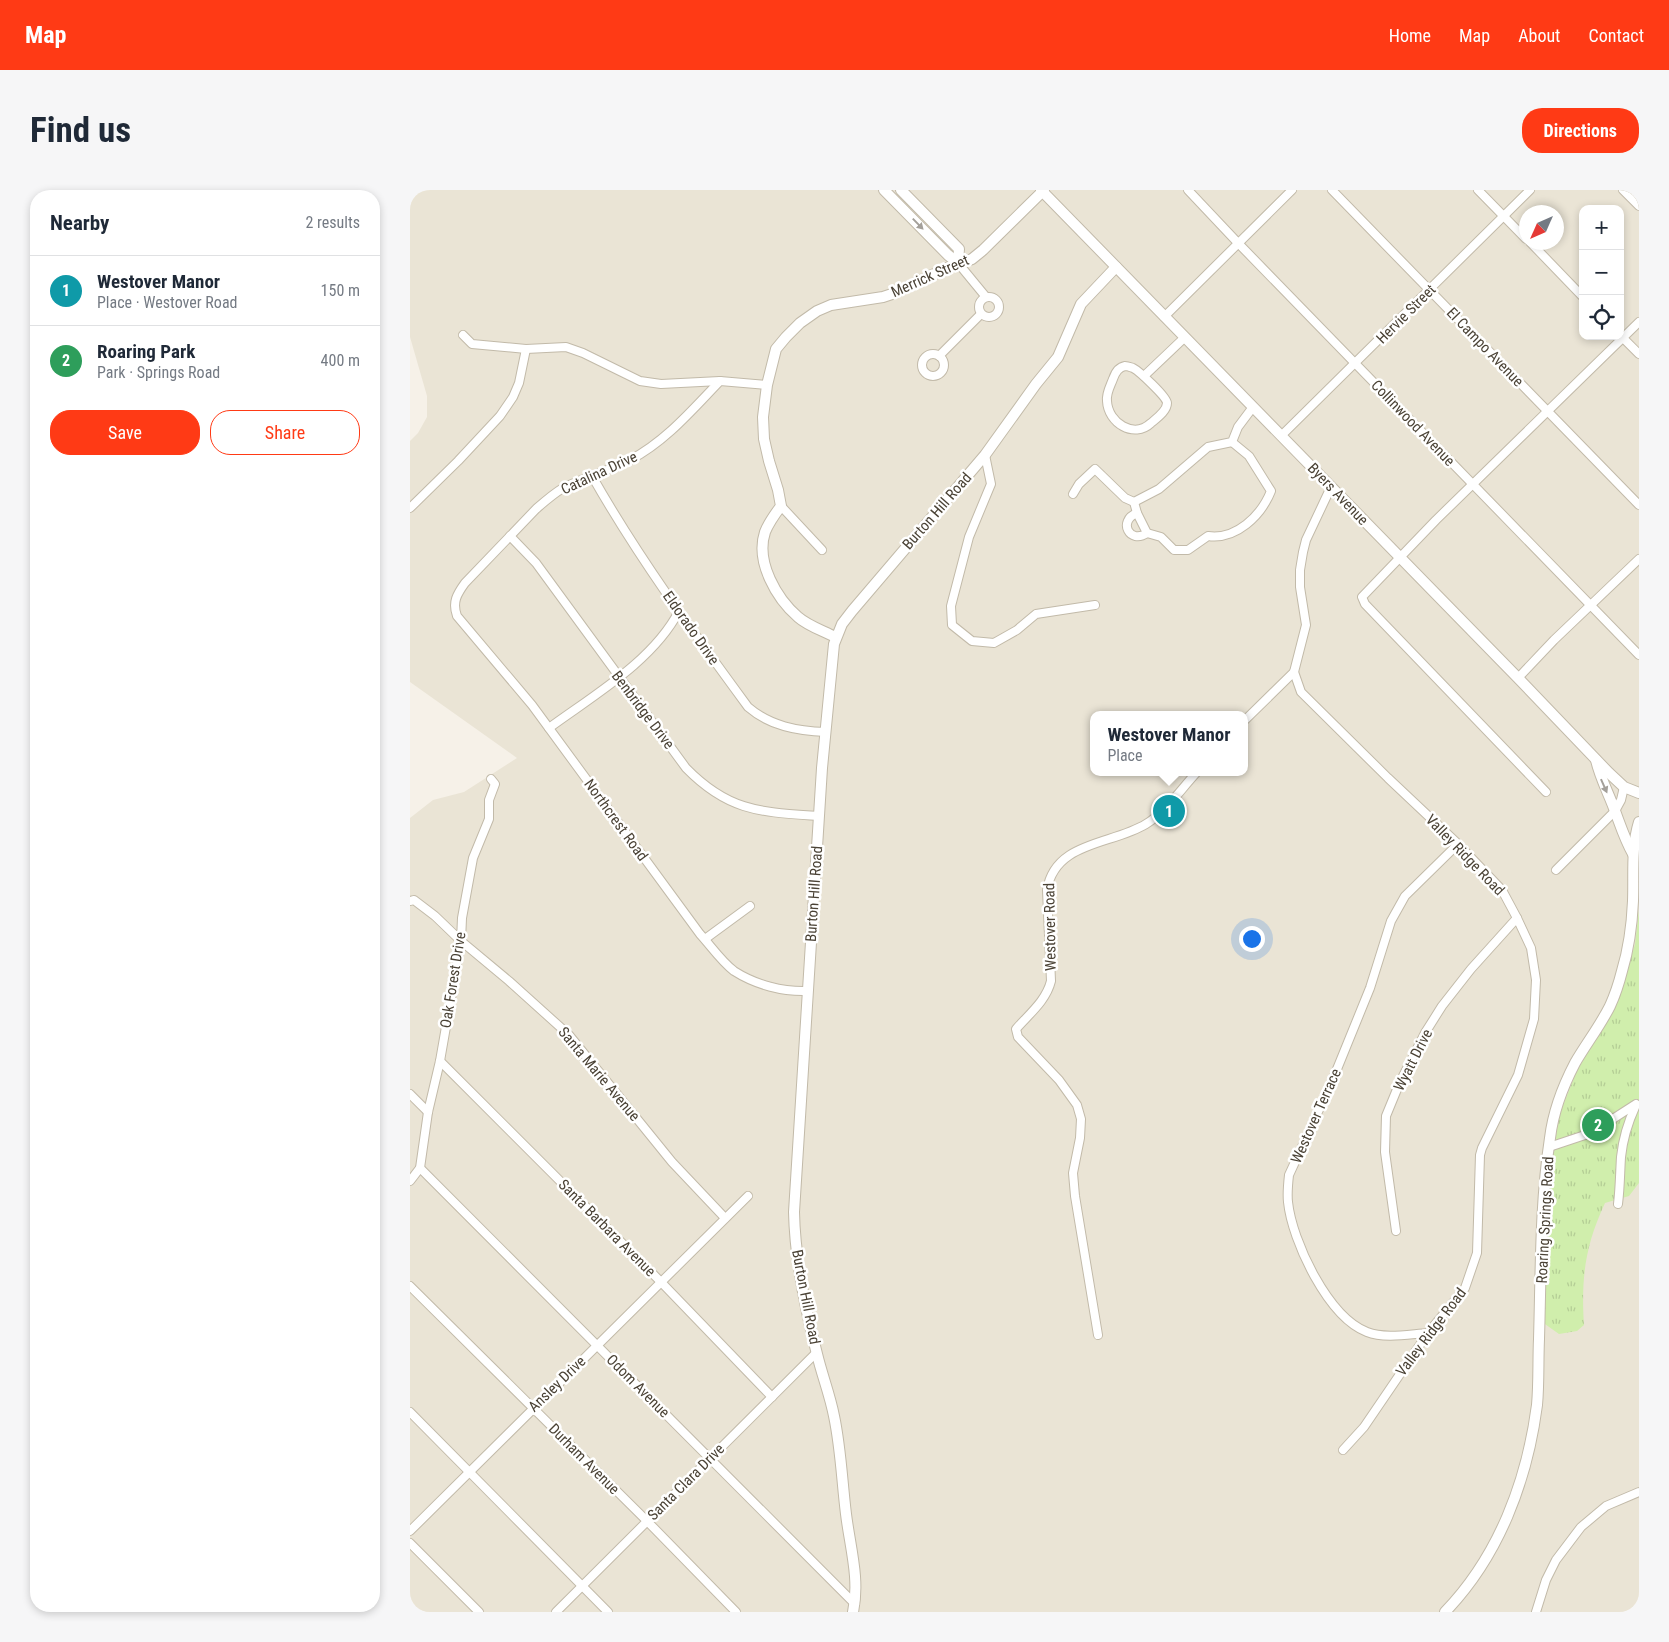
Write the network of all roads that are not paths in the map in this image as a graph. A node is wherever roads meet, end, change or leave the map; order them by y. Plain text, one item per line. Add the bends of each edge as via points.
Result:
1 (884, 190) edge
2 (891, 190) edge
3 (1188, 190) edge
4 (1292, 190) edge
5 (1332, 190) edge
6 (1478, 190) edge
7 (1530, 190) edge
8 (1623, 190) edge
9 (1042, 191) edge
10 (904, 194) edge
11 (1639, 206) edge
12 (1504, 216) junction
13 (1519, 232) edge
14 (1238, 243) junction
15 (1538, 250) edge
16 (958, 263) junction
17 (1116, 267) junction
18 (1429, 290) junction
19 (1582, 295) edge
20 (986, 297) junction
21 (981, 314) junction
22 (1164, 317) junction
23 (1639, 322) edge
24 (1624, 334) edge
25 (462, 335) dead end
26 (1184, 338) junction
27 (1624, 338) edge
28 (1618, 340) edge
29 (526, 349) junction
30 (1639, 354) edge
31 (939, 356) dead end
32 (1356, 364) junction
33 (1144, 376) junction
34 (720, 381) junction
35 (767, 385) junction
36 (1253, 407) junction
37 (1548, 411) junction
38 (1281, 436) junction
39 (1232, 442) junction
40 (985, 455) junction
41 (592, 476) junction
42 (1473, 484) junction
43 (1331, 487) junction
44 (1073, 494) dead end
45 (1134, 502) junction
46 (1639, 504) edge
47 (781, 506) junction
48 (410, 508) edge
49 (1137, 513) junction
50 (1147, 533) junction
51 (510, 536) junction
52 (822, 550) dead end
53 (1400, 557) junction
54 (1639, 559) edge
55 (454, 605) joint
56 (1095, 605) dead end
57 (1592, 606) junction
58 (679, 611) junction
59 (835, 638) junction
60 (1639, 655) edge
61 (1294, 672) junction
62 (618, 677) junction
63 (1518, 678) junction
64 (1248, 717) edge
65 (549, 728) junction
66 (826, 732) junction
67 (1596, 759) junction
68 (1193, 776) edge
69 (491, 779) dead end
70 (1624, 787) junction
71 (1546, 792) dead end
72 (1639, 793) edge
73 (1615, 811) junction
74 (819, 816) junction
75 (1639, 822) edge
76 (1458, 844) junction
77 (1633, 854) junction
78 (1556, 870) dead end
79 (410, 901) edge
80 (750, 906) dead end
81 (1517, 918) junction
82 (705, 939) junction
83 (461, 941) junction
84 (808, 991) junction
85 (440, 1061) junction
86 (410, 1094) edge
87 (1637, 1104) edge
88 (428, 1112) junction
89 (1549, 1147) junction
90 (420, 1168) junction
91 (410, 1181) edge
92 (748, 1196) dead end
93 (1618, 1204) dead end
94 (725, 1218) junction
95 (1396, 1231) dead end
96 (661, 1282) junction
97 (410, 1286) edge
98 (1428, 1332) junction
99 (1098, 1335) dead end
100 (597, 1346) junction
101 (816, 1353) junction
102 (772, 1397) junction
103 (533, 1408) junction
104 (410, 1412) edge
105 (1343, 1450) dead end
106 (710, 1458) junction
107 (469, 1472) junction
108 (1639, 1492) edge
109 (647, 1521) junction
110 (410, 1531) edge
111 (410, 1543) edge
112 (582, 1586) junction
113 (854, 1608) edge
114 (479, 1612) edge
115 (556, 1612) edge
116 (608, 1612) edge
117 (736, 1612) edge
118 (1445, 1612) edge
119 (1536, 1612) edge

1 -> 16 street
2 - 10 street
3 - 14 street, Collinwood Avenue
4 - 14 street
5 - 18 street, El Campo Avenue
6 - 12 street
7 - 12 street, Hervie Street
8 - 11 street
9 - 16 street, Merrick Street via 983,250 972,259
9 - 17 street, Byers Avenue
10 - 16 street via 959,249
12 - 13 street
12 - 18 street, Hervie Street
14 - 22 street
14 - 32 street, Collinwood Avenue
15 - 19 street
16 - 20 street
16 - 35 street, Merrick Street via 889,295 831,305 817,311 800,323 776,349
17 - 22 street, Byers Avenue
17 - 40 street, Burton Hill Road via 1081,304 1058,357
18 - 32 street, Hervie Street
18 - 37 street, El Campo Avenue
20 - 21 street via 980,301 978,308
20 - 21 street via 994,297 1000,310 988,318
21 - 31 street
22 - 26 street, Byers Avenue
23 - 24 street
25 - 29 street via 472,344
26 - 33 street
26 - 36 street, Byers Avenue
27 - 30 street
28 - 37 street
29 - 34 street via 566,347 640,381 661,384
29 - 48 street via 519,384 500,416
32 - 38 street, Hervie Street
32 - 42 street, Collinwood Avenue
33 - 33 street via 1168,403 1146,428 1131,430 1114,418 1107,403 1107,394 1121,367 1133,368
34 - 35 street
34 - 41 street, Catalina Drive via 656,444
35 - 47 street, Merrick Street via 764,439
36 - 38 street, Byers Avenue
36 - 39 street via 1238,427
37 - 42 street
37 - 46 street, El Campo Avenue
38 - 43 street, Byers Avenue
39 - 45 street via 1208,447 1159,489
39 - 50 street via 1249,456 1271,491 1266,503 1251,520 1230,534 1208,536 1188,550 1174,550 1161,537
40 - 56 street via 990,484 969,537 951,606 952,625 972,641 994,642 1018,630 1036,614
40 - 59 street, Burton Hill Road via 852,611
41 - 51 street, Catalina Drive via 548,498
41 - 58 street, Eldorado Drive via 621,527
42 - 53 street
42 - 57 street, Collinwood Avenue
43 - 53 street, Byers Avenue
43 - 61 street via 1303,552 1300,587 1306,625
44 - 45 street via 1096,469 1125,498
45 - 49 street
47 - 52 street
47 - 59 street via 770,521 763,544 772,582 798,618
49 - 50 street
49 - 50 street via 1128,520 1128,530 1137,537
51 - 55 street, Catalina Drive via 456,594
51 - 62 street, Benbridge Drive via 536,564
53 - 63 street, Byers Avenue
53 - 71 street via 1363,594 1364,604
54 - 57 street
55 - 65 street, Northcrest Road via 457,616
57 - 60 street, Collinwood Avenue
57 - 63 street
58 - 62 street via 657,644
58 - 66 street, Eldorado Drive via 756,714 787,728
59 - 66 street, Burton Hill Road
61 - 64 street
61 - 76 street, Valley Ridge Road via 1301,692
62 - 65 street
62 - 74 street, Benbridge Drive via 695,778 750,809
63 - 67 street, Byers Avenue
65 - 82 street, Northcrest Road
66 - 74 street, Burton Hill Road
67 - 70 street, Byers Avenue
67 -> 73 street via 1600,778
68 - 99 street, Westover Road via 1147,823 1067,856 1056,867 1049,878 1047,890 1051,981 1048,992 1016,1029 1018,1037 1066,1088 1081,1119 1073,1174 1074,1196
69 - 83 street, Oak Forest Drive via 495,784 489,800 488,819 473,858
70 - 72 street, Byers Avenue
70 - 73 street
73 - 77 street via 1624,840
73 - 78 street
74 - 84 street, Burton Hill Road
75 - 77 street, Roaring Springs Road
76 - 81 street, Valley Ridge Road via 1502,890
76 - 98 street, Westover Terrace via 1406,896 1391,920 1366,997 1290,1175 1288,1191 1300,1246 1323,1291 1340,1313 1358,1328 1377,1335
77 - 89 street, Roaring Springs Road via 1632,912 1622,971 1610,1006 1566,1084 1554,1116
79 - 83 street, Santa Marie Avenue via 414,900 435,916
80 - 82 street
81 - 95 street, Wyatt Drive via 1442,1006 1425,1033 1386,1116 1385,1152
81 - 98 street, Valley Ridge Road via 1534,960 1534,1019 1518,1075 1480,1155 1477,1253 1465,1288
82 - 84 street, Northcrest Road via 734,970 750,979 784,990
83 - 85 street, Oak Forest Drive
83 - 94 street, Santa Marie Avenue via 569,1035 672,1162
84 - 101 street, Burton Hill Road via 794,1220 797,1256
85 - 88 street, Oak Forest Drive
85 - 96 street, Santa Barbara Avenue
86 - 88 street
87 - 89 street via 1591,1133
87 - 93 street via 1624,1138
88 - 90 street, Oak Forest Drive
89 - 118 street, Roaring Springs Road via 1544,1195 1537,1403 1531,1442 1524,1471 1501,1530 1469,1583
90 - 91 street, Oak Forest Drive
90 - 100 street, Odom Avenue
92 - 94 street, Ansley Drive
94 - 96 street, Ansley Drive
96 - 100 street, Ansley Drive
96 - 102 street, Santa Barbara Avenue
97 - 103 street, Durham Avenue
98 - 105 street, Valley Ridge Road via 1364,1427
100 - 103 street, Ansley Drive
100 - 106 street, Odom Avenue
101 - 102 street, Santa Clara Drive
101 - 113 street, Burton Hill Road via 834,1415 842,1464 855,1574
102 - 106 street, Santa Clara Drive
103 - 107 street, Ansley Drive
103 - 109 street, Durham Avenue
104 - 107 street
106 - 109 street, Santa Clara Drive
106 - 113 street, Odom Avenue
107 - 110 street, Ansley Drive
107 - 112 street
108 - 119 street via 1606,1506 1581,1527 1556,1560
109 - 112 street, Santa Clara Drive
109 - 117 street, Durham Avenue
111 - 114 street
112 - 115 street, Santa Clara Drive
112 - 116 street

